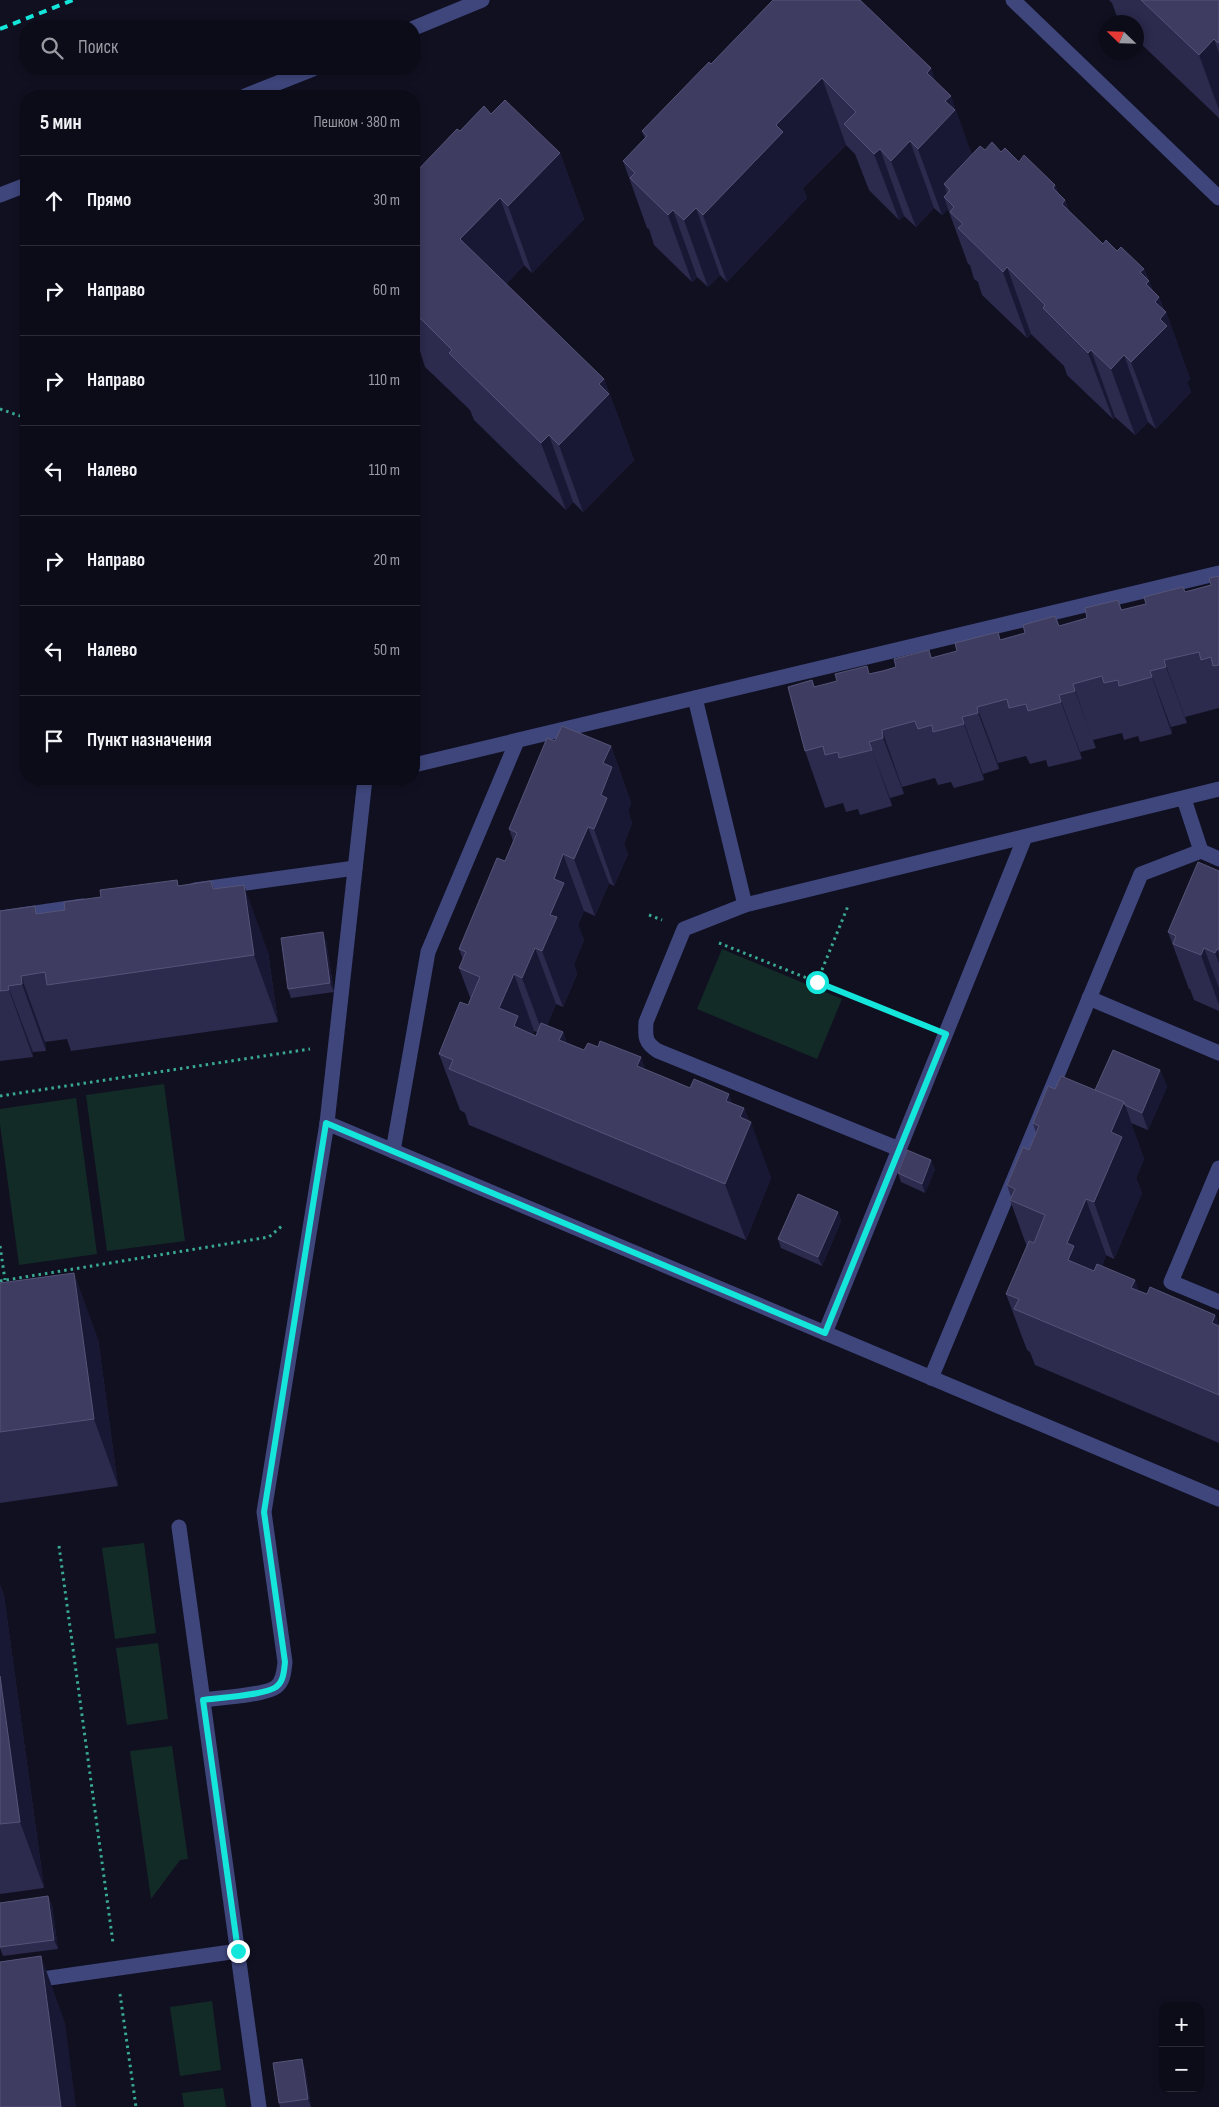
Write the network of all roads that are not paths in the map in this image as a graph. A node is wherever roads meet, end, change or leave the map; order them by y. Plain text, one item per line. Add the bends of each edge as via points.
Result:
1 (482, 0) edge
2 (1013, 0) edge
3 (420, 26) edge
4 (298, 75) edge
5 (260, 90) edge
6 (20, 187) edge
7 (0, 195) edge
8 (1219, 198) edge
9 (1219, 574) edge
10 (695, 698) junction
11 (517, 741) junction
12 (420, 764) edge
13 (364, 785) edge
14 (1219, 789) edge
15 (1184, 799) junction
16 (1025, 837) junction
17 (1201, 851) junction
18 (1219, 859) edge
19 (355, 868) junction
20 (177, 893) edge
21 (98, 904) edge
22 (744, 905) junction
23 (0, 918) edge
24 (1089, 998) junction
25 (1219, 1052) edge
26 (326, 1123) junction
27 (899, 1149) junction
28 (393, 1151) junction
29 (1219, 1168) edge
30 (1219, 1302) edge
31 (825, 1333) junction
32 (930, 1378) junction
33 (1219, 1499) edge
34 (179, 1527) dead end
35 (203, 1700) junction
36 (238, 1951) junction
37 (0, 1985) edge
38 (259, 2107) edge

1 - 3 street
2 - 8 street
4 - 5 street
6 - 7 street
9 - 10 street
10 - 11 street
10 - 22 street
11 - 12 street
11 - 28 street via 428,952
13 - 19 street
14 - 15 street
15 - 16 street
15 - 17 street
16 - 22 street
16 - 27 street
17 - 18 street
17 - 24 street via 1141,874
19 - 20 street
19 - 26 street
21 - 23 street
22 - 27 street via 684,929 646,1022 644,1037 649,1046
24 - 25 street
24 - 32 street
26 - 28 street
26 - 35 street via 264,1512 285,1662 283,1677 276,1687 266,1691
27 - 31 street
28 - 31 street
29 - 30 street via 1171,1282
31 - 32 street
32 - 33 street
34 - 35 street
35 - 36 street
36 - 37 street
36 - 38 street

